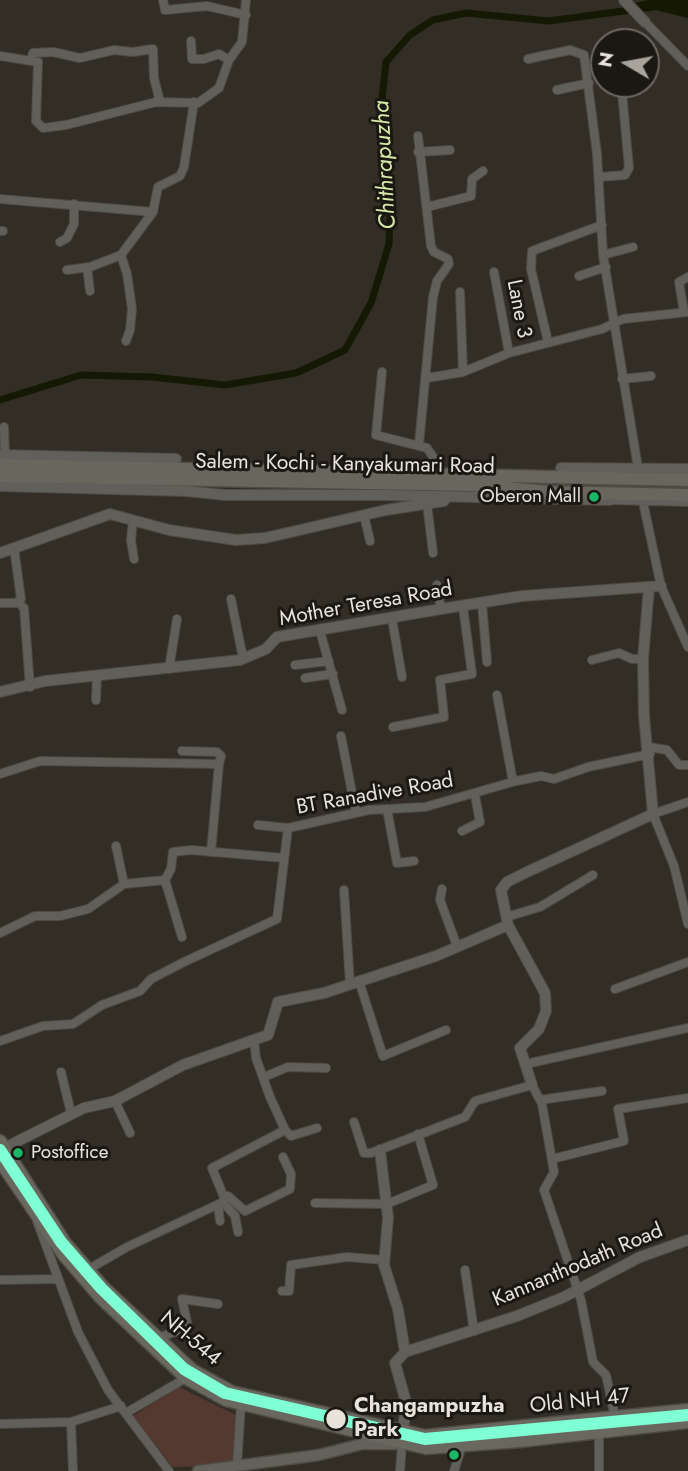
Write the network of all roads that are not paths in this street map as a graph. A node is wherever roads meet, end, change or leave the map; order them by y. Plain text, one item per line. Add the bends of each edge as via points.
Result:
1 (163, 0) edge
2 (246, 0) edge
3 (624, 0) edge
4 (246, 15) junction
5 (645, 22) joint
6 (191, 41) dead end
7 (0, 56) edge
8 (32, 59) junction
9 (528, 59) dead end
10 (229, 60) junction
11 (688, 66) edge
12 (589, 83) junction
13 (557, 90) dead end
14 (623, 98) edge
15 (160, 102) junction
16 (194, 102) junction
17 (418, 136) dead end
18 (450, 150) dead end
19 (418, 152) junction
20 (482, 171) dead end
21 (599, 177) junction
22 (0, 199) edge
23 (74, 204) junction
24 (427, 208) junction
25 (153, 212) junction
26 (602, 225) junction
27 (60, 242) dead end
28 (633, 247) dead end
29 (121, 255) junction
30 (603, 255) junction
31 (87, 267) junction
32 (606, 267) junction
33 (67, 270) dead end
34 (494, 272) dead end
35 (579, 276) dead end
36 (688, 277) edge
37 (90, 291) dead end
38 (460, 292) dead end
39 (686, 312) edge
40 (613, 323) junction
41 (126, 341) dead end
42 (548, 342) junction
43 (509, 352) junction
44 (382, 372) dead end
45 (463, 372) junction
46 (651, 376) dead end
47 (427, 378) junction
48 (622, 379) junction
49 (4, 427) dead end
50 (419, 444) junction
51 (2, 458) edge
52 (176, 463) junction
53 (438, 464) dead end
54 (638, 468) junction
55 (688, 469) edge
56 (60, 472) junction
57 (561, 473) junction
58 (0, 476) edge
59 (688, 480) edge
60 (0, 486) edge
61 (688, 495) edge
62 (470, 497) junction
63 (610, 497) junction
64 (643, 502) junction
65 (688, 502) edge
66 (427, 504) junction
67 (364, 515) junction
68 (133, 520) junction
69 (370, 541) dead end
70 (14, 548) junction
71 (0, 553) edge
72 (433, 553) dead end
73 (134, 559) dead end
74 (437, 585) dead end
75 (661, 586) junction
76 (649, 587) junction
77 (231, 598) dead end
78 (18, 601) junction
79 (0, 603) edge
80 (482, 604) junction
81 (464, 607) junction
82 (441, 609) junction
83 (177, 619) dead end
84 (392, 619) junction
85 (320, 631) junction
86 (688, 647) edge
87 (243, 658) junction
88 (643, 659) junction
89 (592, 660) dead end
90 (329, 661) junction
91 (487, 662) dead end
92 (295, 664) dead end
93 (169, 669) junction
94 (333, 674) junction
95 (97, 676) junction
96 (402, 677) dead end
97 (305, 678) dead end
98 (30, 687) junction
99 (0, 692) edge
100 (498, 695) dead end
101 (96, 700) dead end
102 (342, 710) dead end
103 (393, 727) dead end
104 (341, 736) dead end
105 (649, 750) junction
106 (182, 751) dead end
107 (219, 764) junction
108 (688, 765) edge
109 (0, 774) edge
110 (513, 782) junction
111 (475, 795) junction
112 (688, 802) edge
113 (387, 809) junction
114 (356, 813) junction
115 (653, 814) junction
116 (258, 825) dead end
117 (288, 828) junction
118 (462, 831) dead end
119 (116, 846) dead end
120 (211, 852) junction
121 (284, 858) junction
122 (414, 861) dead end
123 (593, 875) dead end
124 (165, 880) junction
125 (124, 884) junction
126 (442, 889) dead end
127 (344, 890) dead end
128 (507, 921) junction
129 (688, 924) edge
130 (0, 933) edge
131 (182, 937) dead end
132 (457, 946) junction
133 (688, 962) edge
134 (354, 982) junction
135 (615, 989) dead end
136 (688, 1028) edge
137 (446, 1030) dead end
138 (254, 1040) junction
139 (0, 1041) edge
140 (526, 1064) junction
141 (326, 1068) dead end
142 (61, 1072) dead end
143 (264, 1077) junction
144 (532, 1085) junction
145 (602, 1091) dead end
146 (688, 1098) edge
147 (540, 1100) junction
148 (115, 1101) junction
149 (71, 1114) junction
150 (354, 1122) dead end
151 (317, 1128) dead end
152 (285, 1130) junction
153 (130, 1133) dead end
154 (418, 1135) junction
155 (5, 1144) edge
156 (380, 1150) junction
157 (283, 1157) dead end
158 (552, 1159) junction
159 (0, 1161) edge
160 (222, 1201) junction
161 (315, 1203) dead end
162 (387, 1204) junction
163 (36, 1205) junction
164 (220, 1221) dead end
165 (238, 1232) dead end
166 (688, 1240) edge
167 (384, 1260) junction
168 (89, 1269) junction
169 (465, 1270) dead end
170 (57, 1279) junction
171 (0, 1280) edge
172 (577, 1290) junction
173 (282, 1291) dead end
174 (218, 1304) dead end
175 (474, 1331) junction
176 (158, 1338) junction
177 (405, 1352) junction
178 (186, 1378) junction
179 (241, 1404) junction
180 (124, 1410) junction
181 (688, 1410) edge
182 (615, 1418) junction
183 (71, 1422) junction
184 (688, 1422) edge
185 (0, 1424) edge
186 (518, 1428) junction
187 (599, 1431) junction
188 (399, 1435) junction
189 (520, 1441) junction
190 (462, 1446) junction
191 (237, 1465) junction
192 (275, 1467) edge
193 (73, 1471) edge
194 (169, 1471) edge
195 (202, 1471) edge
196 (400, 1471) edge
197 (454, 1471) edge
198 (599, 1471) edge

1 - 4 street via 165,10 207,6
2 - 4 street
3 - 5 street
4 - 10 street via 242,42
5 - 11 street
6 - 10 street via 194,60 219,54
7 - 8 street
8 - 15 street via 33,53 80,58 114,50 153,49
8 - 15 street via 38,62 36,121 43,128
9 - 12 street via 578,51 584,55
10 - 16 street via 219,88
12 - 13 street
12 - 21 street
14 - 21 street via 629,168 625,175
15 - 16 street
16 - 25 street via 184,167 180,176 158,187
17 - 19 street
18 - 19 street
19 - 24 street
20 - 24 street via 472,179 471,195
21 - 26 street
22 - 23 street
23 - 25 street
23 - 27 street via 74,224
24 - 47 street via 432,249 450,264 433,297
25 - 29 street
26 - 30 street
26 - 42 street via 532,251 531,269
28 - 30 street
29 - 31 street
29 - 41 street via 132,309
30 - 32 street
31 - 33 street
31 - 37 street
32 - 35 street
32 - 40 street
34 - 43 street, Lane 3
36 - 39 street via 679,282
38 - 45 street
39 - 40 street
40 - 42 street
40 - 48 street
42 - 43 street
43 - 45 street
44 - 50 street via 376,435
45 - 47 street
46 - 48 street
47 - 50 street
48 - 54 street
49 - 51 street
50 - 53 street
51 - 52 street
51 - 56 highway, Salem - Kochi - Kanyakumari Road
52 - 56 highway, Salem - Kochi - Kanyakumari Road
52 - 57 highway, Salem - Kochi - Kanyakumari Road
54 - 55 street
54 - 57 street
56 - 58 highway, Salem - Kochi - Kanyakumari Road
56 - 63 highway, Salem - Kochi - Kanyakumari Road via 472,485
57 - 59 highway, Salem - Kochi - Kanyakumari Road
60 - 62 street via 225,495
61 - 63 highway, Salem - Kochi - Kanyakumari Road
62 - 63 street
62 - 66 street
63 - 64 street
64 - 65 street
64 - 75 street
66 - 67 street
66 - 72 street
67 - 68 street via 265,538 236,540
67 - 69 street
68 - 70 street via 110,514 95,517
68 - 73 street
70 - 71 street
70 - 78 street
74 - 82 street
75 - 76 street, Mother Teresa Road
75 - 86 street
76 - 80 street, Mother Teresa Road via 522,596
76 - 88 street
77 - 87 street
78 - 79 street
78 - 98 street via 24,608
80 - 81 street, Mother Teresa Road
80 - 91 street
81 - 82 street, Mother Teresa Road
81 - 103 street via 472,674 440,680 444,717
82 - 84 street, Mother Teresa Road
83 - 93 street
84 - 85 street, Mother Teresa Road
84 - 96 street
85 - 87 street, Mother Teresa Road via 277,637 266,649
85 - 90 street
87 - 93 street, Mother Teresa Road
88 - 89 street via 620,653
88 - 105 street
90 - 92 street
90 - 94 street
93 - 95 street, Mother Teresa Road
94 - 97 street
94 - 102 street
95 - 98 street, Mother Teresa Road
95 - 101 street
98 - 99 street, Mother Teresa Road
100 - 110 street
104 - 114 street
105 - 108 street via 667,750 679,765
105 - 110 street, BT Ranadive Road via 554,779 541,776
105 - 115 street
106 - 107 street via 217,752
107 - 109 street via 40,761
107 - 120 street
110 - 111 street, BT Ranadive Road
111 - 113 street, BT Ranadive Road via 425,807
111 - 118 street via 480,822
112 - 115 street
113 - 114 street, BT Ranadive Road
113 - 122 street via 397,863
114 - 117 street, BT Ranadive Road
115 - 128 street via 507,882 501,890
115 - 129 street via 674,866
116 - 117 street
117 - 121 street, BT Ranadive Road
119 - 125 street
120 - 121 street
120 - 124 street via 173,852
121 - 139 street, BT Ranadive Road via 277,919 162,973 140,991 102,1005 73,1024 43,1026
123 - 128 street
124 - 125 street
124 - 131 street
125 - 130 street via 88,909 35,916
126 - 132 street via 440,900
127 - 134 street
128 - 132 street
128 - 140 street via 545,993 546,1011 539,1029 535,1037 521,1044
132 - 134 street
133 - 135 street
134 - 137 street via 383,1056
134 - 138 street via 278,1002 268,1035
136 - 140 street
138 - 143 street
138 - 148 street via 183,1065
140 - 144 street
141 - 143 street via 288,1068
142 - 149 street
143 - 152 street
144 - 147 street
144 - 154 street via 475,1101 465,1117
145 - 147 street
146 - 158 street via 618,1109 624,1141
147 - 158 street
148 - 149 street
148 - 153 street
149 - 155 street
150 - 156 street via 364,1153
151 - 152 street via 291,1136
152 - 160 street via 212,1168
154 - 156 street
154 - 162 street via 433,1185
155 - 163 main road, NH-544
156 - 162 street
157 - 160 street via 291,1174 290,1189 245,1211 228,1196
158 - 172 street via 554,1171 544,1190
159 - 163 main road, NH-544
160 - 164 street
160 - 165 street via 235,1216
160 - 168 street
161 - 162 street
162 - 167 street
163 - 168 main road, NH-544
163 - 170 street
163 - 178 main road, NH-544 via 64,1255 101,1298
166 - 172 street, Kannanthodath Road via 640,1256
167 - 173 street via 347,1257 291,1265 289,1291
167 - 177 street
168 - 176 main road, NH-544
169 - 175 street
170 - 171 street
170 - 180 street via 78,1332 108,1390
172 - 175 street, Kannanthodath Road
172 - 182 street via 593,1362 606,1375
174 - 176 street via 181,1298 188,1327
175 - 177 street, Kannanthodath Road
176 - 188 main road, NH-544 via 192,1370 232,1392
177 - 188 street via 395,1363 406,1402
178 - 179 main road, NH-544
178 - 180 street
179 - 188 main road, NH-544
179 - 191 street
180 - 183 street
180 - 194 street
181 - 182 main road, Old NH 47
182 - 186 main road, Old NH 47
183 - 185 street
183 - 193 street
184 - 187 main road, Old NH 47
186 - 188 main road, Old NH 47
186 - 189 main road
187 - 189 main road, Old NH 47
187 - 198 street
188 - 190 main road, Old NH 47 via 426,1448
188 - 192 main road
188 - 196 street
189 - 190 main road, Old NH 47
190 - 197 street
191 - 192 main road
191 - 195 main road

